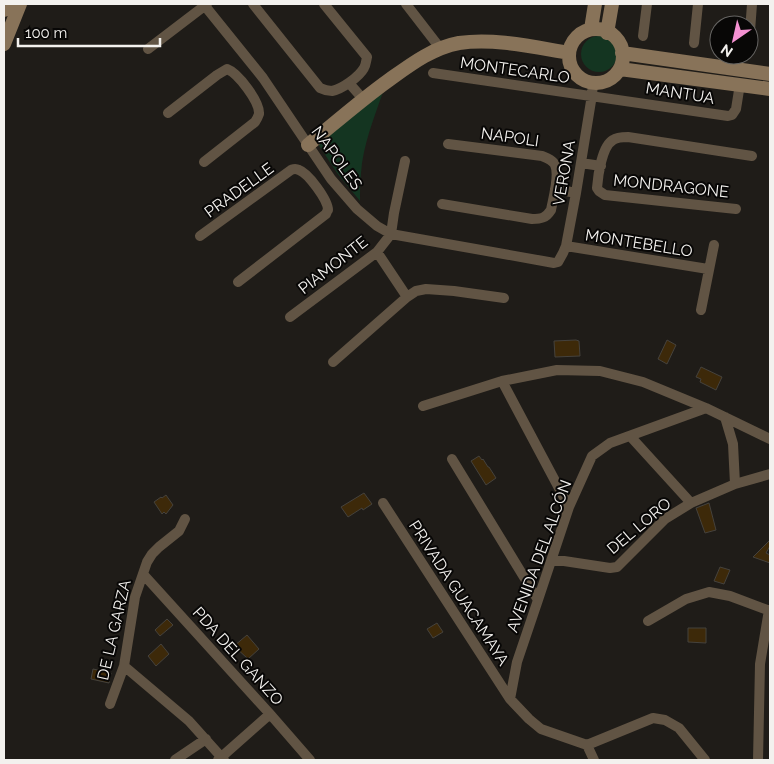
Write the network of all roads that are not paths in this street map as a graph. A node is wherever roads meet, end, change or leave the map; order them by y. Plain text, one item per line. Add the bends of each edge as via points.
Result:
1 (6, 4) edge
2 (20, 4) edge
3 (253, 4) edge
4 (324, 4) edge
5 (406, 4) edge
6 (595, 4) edge
7 (612, 4) edge
8 (647, 4) edge
9 (698, 4) edge
10 (206, 5) edge
11 (4, 10) edge
12 (591, 29) junction
13 (607, 32) junction
14 (643, 36) dead end
15 (694, 43) dead end
16 (4, 44) edge
17 (440, 48) junction
18 (148, 49) dead end
19 (569, 53) junction
20 (622, 53) junction
21 (620, 68) junction
22 (433, 73) dead end
23 (770, 74) edge
24 (263, 78) junction
25 (349, 82) junction
26 (740, 84) junction
27 (592, 89) junction
28 (770, 89) edge
29 (249, 90) junction
30 (363, 99) junction
31 (168, 113) dead end
32 (448, 144) dead end
33 (308, 145) junction
34 (752, 156) dead end
35 (406, 161) dead end
36 (204, 162) dead end
37 (581, 163) junction
38 (601, 166) junction
39 (331, 179) junction
40 (318, 188) junction
41 (555, 189) junction
42 (576, 193) junction
43 (442, 204) dead end
44 (736, 209) dead end
45 (391, 234) junction
46 (200, 236) dead end
47 (714, 245) dead end
48 (566, 246) junction
49 (377, 252) junction
50 (554, 262) joint
51 (708, 269) junction
52 (238, 282) dead end
53 (407, 297) junction
54 (504, 298) dead end
55 (701, 310) dead end
56 (290, 318) dead end
57 (333, 362) dead end
58 (502, 380) junction
59 (423, 406) dead end
60 (706, 408) junction
61 (725, 416) junction
62 (630, 436) junction
63 (770, 439) edge
64 (452, 459) dead end
65 (770, 474) edge
66 (735, 484) junction
67 (382, 503) dead end
68 (690, 503) junction
69 (569, 507) junction
70 (185, 519) dead end
71 (551, 561) junction
72 (143, 574) junction
73 (538, 600) junction
74 (769, 611) edge
75 (648, 621) dead end
76 (124, 666) junction
77 (510, 699) junction
78 (110, 704) dead end
79 (270, 714) junction
80 (206, 739) junction
81 (587, 745) junction
82 (221, 759) edge
83 (591, 759) edge
84 (175, 760) edge
85 (310, 760) edge
86 (705, 760) edge
87 (758, 760) edge

1 - 11 street
2 - 16 street
3 - 25 street via 320,88 332,91
4 - 25 street via 367,57 364,68
5 - 17 street
6 - 12 street
7 - 13 street
8 - 14 street
9 - 15 street
10 - 18 street
10 - 24 street, NAPOLES
12 - 13 street
12 - 19 street via 576,38
13 - 20 street via 617,40
17 - 19 street via 495,42
17 - 30 street via 414,62
19 - 27 street via 572,69
20 - 21 street
20 - 23 street
21 - 26 street
21 - 27 street via 613,77
22 - 27 street, MONTECARLO
24 - 29 street
24 - 33 street, NAPOLES
25 - 30 street
26 - 27 street, MANTUA via 736,109 728,116
26 - 28 street
27 - 37 street, VERONA
29 - 31 street via 227,69
29 - 36 street via 259,112 255,122
30 - 33 street
32 - 41 street, NAPOLI via 548,158 556,167
33 - 39 street, NAPOLES
34 - 38 street via 622,137 608,144
35 - 45 street
37 - 38 street
37 - 42 street, VERONA
38 - 44 street, MONDRAGONE via 598,188 606,195
39 - 40 street
39 - 45 street, NAPOLES via 357,209
40 - 46 street, PRADELLE via 300,170 291,170
40 - 52 street via 327,205 326,214
41 - 42 street
41 - 43 street, NAPOLI via 551,210 539,219
42 - 48 street, VERONA
45 - 49 street, PIAMONTE
45 - 50 street, NAPOLES
47 - 51 street, MONTEBELLO
48 - 50 street, VERONA via 561,258
48 - 51 street, MONTEBELLO
49 - 53 street
49 - 56 street, PIAMONTE
51 - 55 street, MONTEBELLO
53 - 54 street via 426,288
53 - 57 street
58 - 59 street
58 - 60 street via 557,370 600,371 643,382
58 - 69 street
60 - 61 street
60 - 62 street, AVENIDA DEL ALCÓN
61 - 63 street
61 - 66 street via 733,444
62 - 68 street
62 - 69 street, AVENIDA DEL ALCÓN via 610,443 592,456
64 - 73 street
65 - 66 street, DEL LORO
66 - 68 street, DEL LORO
67 - 77 street, PRIVADA GUACAMAYA
68 - 71 street, DEL LORO via 665,519 616,567
69 - 71 street, AVENIDA DEL ALCÓN
70 - 72 street, DE LA GARZA via 179,531 152,554
71 - 73 street, AVENIDA DEL ALCÓN
72 - 76 street, DE LA GARZA via 135,597
72 - 79 street, PDA DEL GANZO
73 - 77 street, AVENIDA DEL ALCÓN via 517,662
74 - 75 street via 730,596 709,592 686,599
74 - 87 street via 760,664
76 - 78 street, DE LA GARZA
76 - 80 street
77 - 81 street via 541,729
79 - 82 street
79 - 85 street, PDA DEL GANZO
80 - 82 street
80 - 84 street
81 - 83 street
81 - 86 street via 653,718 679,728

